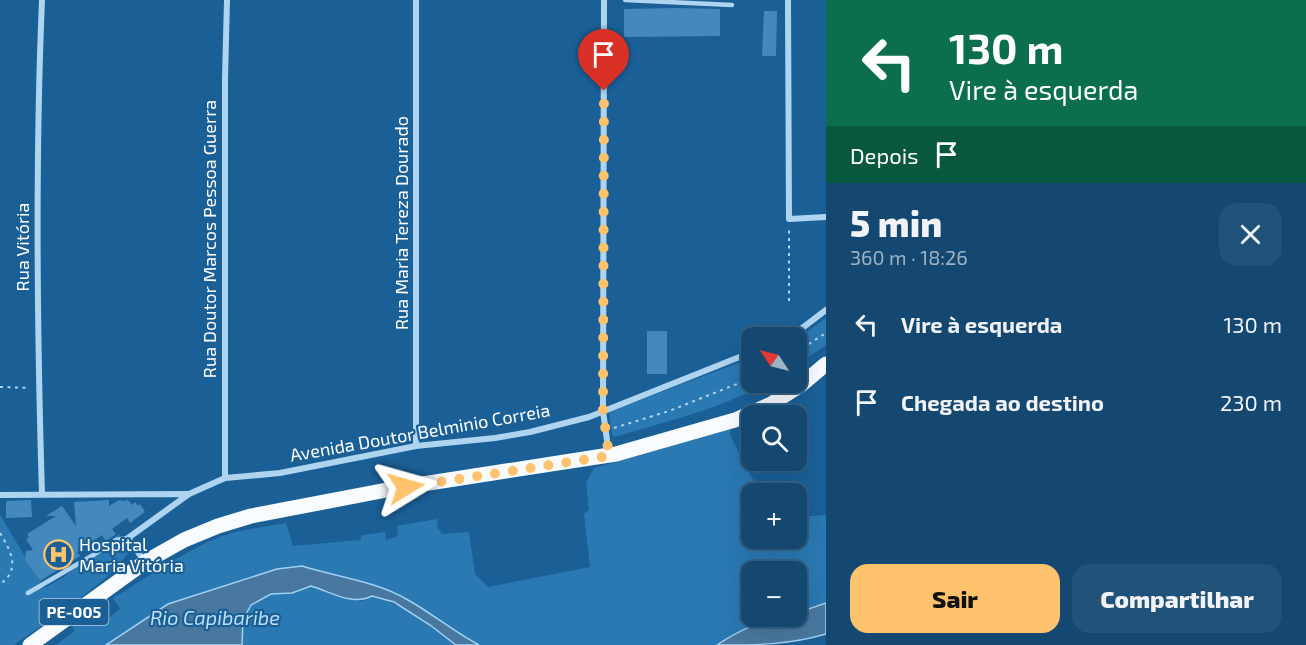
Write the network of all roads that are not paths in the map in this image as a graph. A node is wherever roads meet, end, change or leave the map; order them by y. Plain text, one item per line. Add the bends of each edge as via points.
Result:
1 (42, 0) edge
2 (227, 0) edge
3 (416, 0) edge
4 (604, 0) edge
5 (626, 0) edge
6 (788, 0) edge
7 (732, 5) dead end
8 (826, 217) edge
9 (826, 310) edge
10 (804, 327) edge
11 (741, 356) edge
12 (826, 364) edge
13 (603, 411) junction
14 (416, 446) junction
15 (609, 456) junction
16 (225, 478) junction
17 (42, 494) junction
18 (189, 494) junction
19 (0, 495) edge
20 (128, 538) junction
21 (145, 561) junction
22 (28, 593) dead end
23 (30, 645) edge

1 - 17 street, Rua Vitória via 38,191
2 - 16 street, Rua Doutor Marcos Pessoa Guerra
3 - 14 street, Rua Maria Tereza Dourado
4 - 13 street
5 - 7 lane
6 - 8 street via 789,219
9 - 10 street
11 - 13 street, Avenida Doutor Belminio Correia
12 - 15 main road, PE-005 via 771,404 735,420
13 - 14 street, Avenida Doutor Belminio Correia via 530,432
13 - 15 street
14 - 16 street, Avenida Doutor Belminio Correia via 280,473
15 - 21 main road, PE-005 via 397,488 251,516 184,540
16 - 18 street, Avenida Doutor Belminio Correia
17 - 18 street
17 - 19 street
18 - 20 street, Avenida Doutor Belminio Correia
20 - 21 street
20 - 22 lane via 116,540
21 - 23 main road, PE-005

